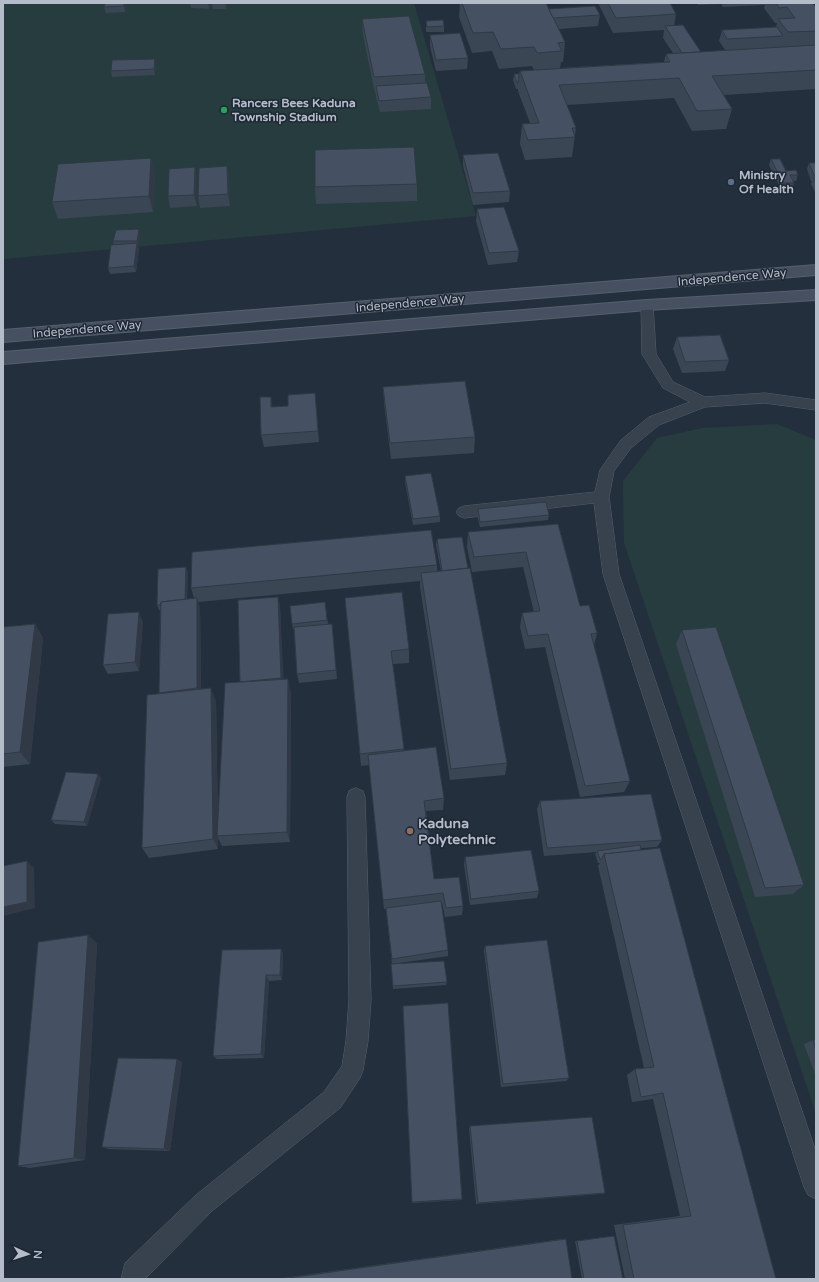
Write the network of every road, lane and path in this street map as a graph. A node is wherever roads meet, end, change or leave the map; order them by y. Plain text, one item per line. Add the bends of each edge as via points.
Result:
1 (816, 270) edge
2 (816, 295) edge
3 (647, 305) junction
4 (3, 336) edge
5 (3, 358) edge
6 (703, 402) junction
7 (816, 405) edge
8 (601, 497) junction
9 (464, 512) dead end
10 (356, 797) dead end
11 (816, 1187) edge
12 (133, 1279) edge

1 - 4 main road, Independence Way
2 - 3 main road, Independence Way
3 - 5 main road, Independence Way
3 - 6 lane via 649,354 668,385
6 - 7 lane via 765,398
6 - 8 lane via 654,421 626,444 607,470
8 - 9 lane
8 - 11 lane via 611,574
10 - 12 lane via 360,1000 352,1070 332,1100 204,1204 134,1272

